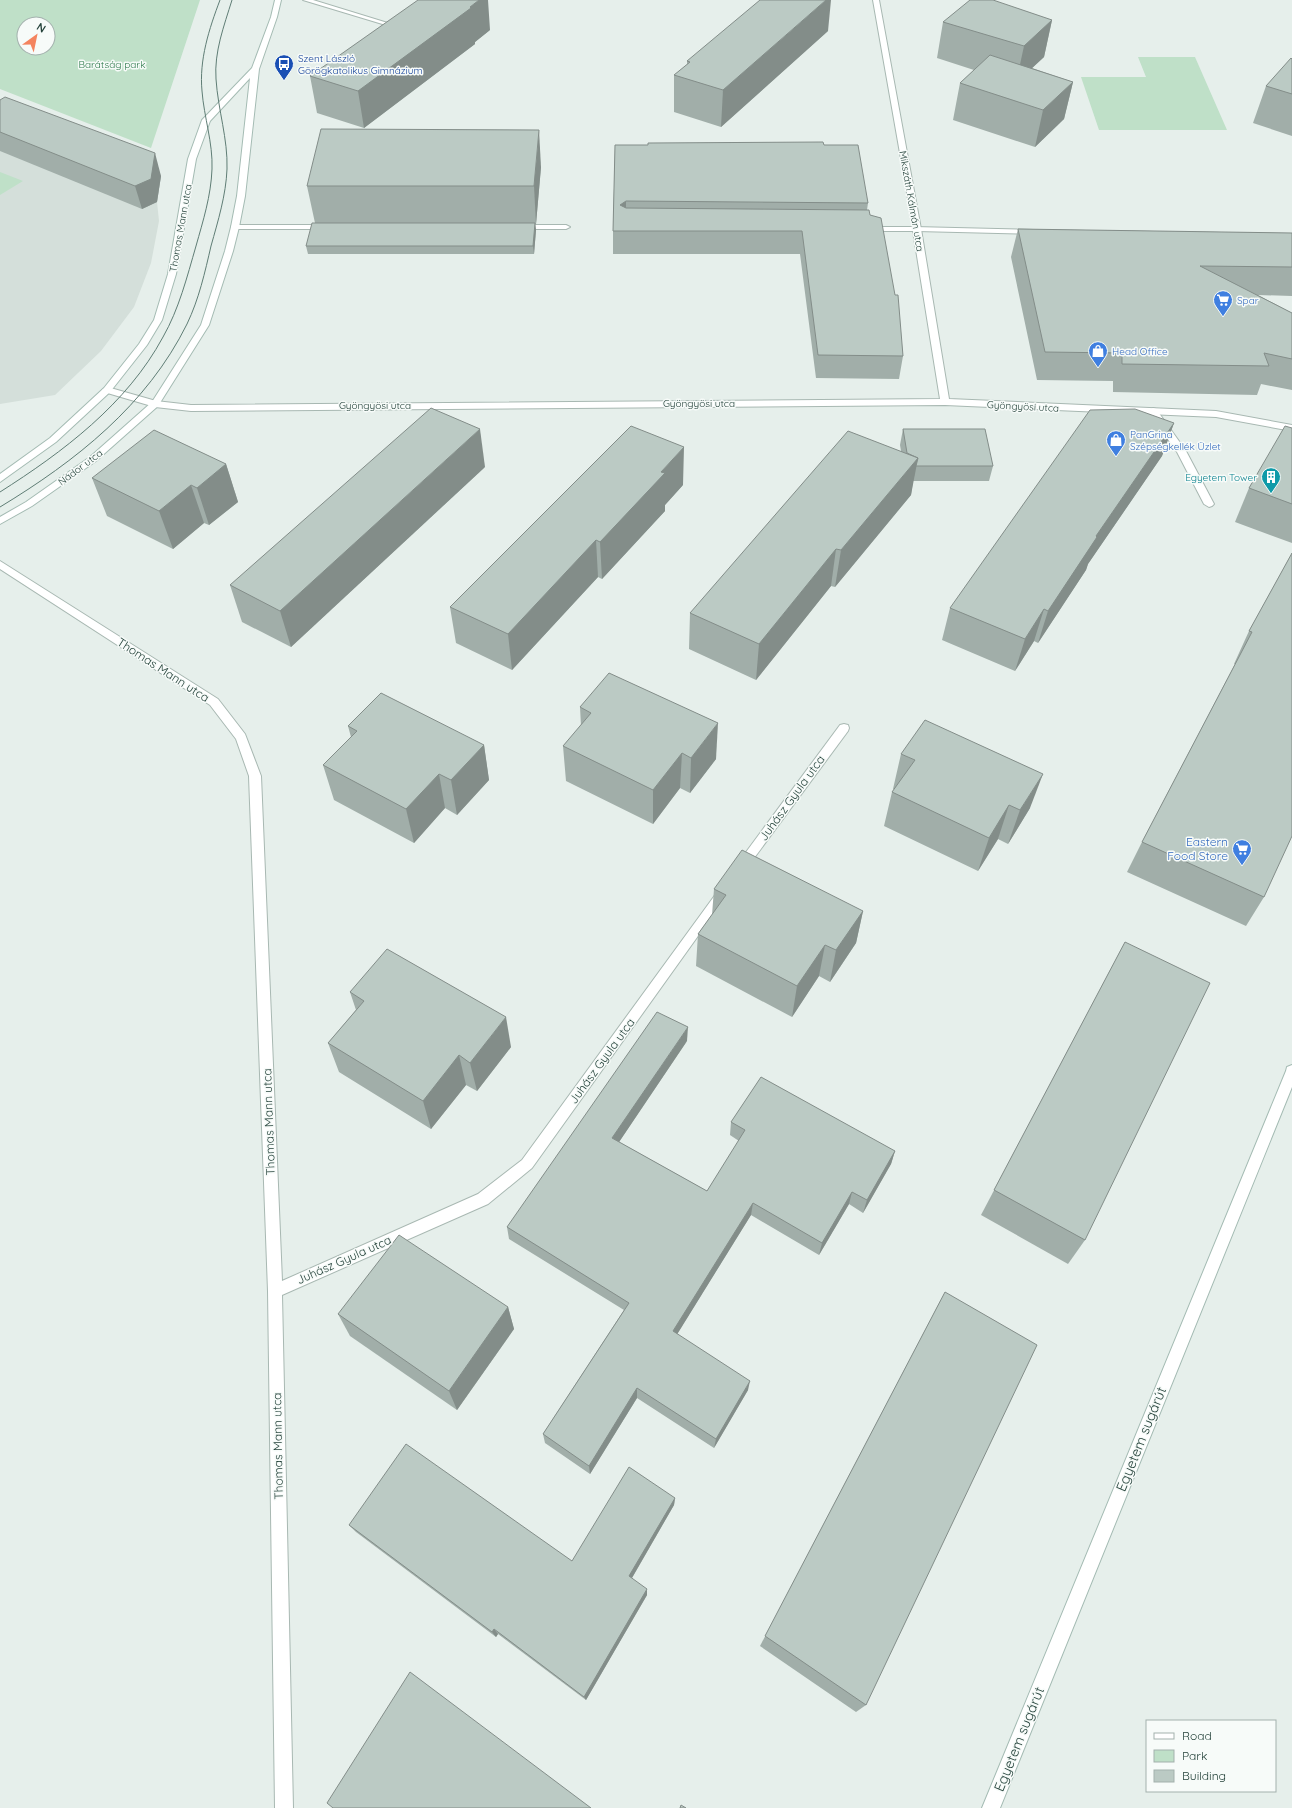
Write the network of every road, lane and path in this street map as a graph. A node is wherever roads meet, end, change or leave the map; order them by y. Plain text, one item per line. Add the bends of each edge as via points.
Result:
1 (278, 0) edge
2 (306, 0) edge
3 (876, 0) edge
4 (411, 31) edge
5 (255, 69) junction
6 (235, 227) junction
7 (510, 227) edge
8 (566, 227) dead end
9 (335, 228) edge
10 (863, 229) edge
11 (917, 229) junction
12 (1045, 232) edge
13 (107, 390) junction
14 (945, 402) junction
15 (155, 404) junction
16 (1153, 412) junction
17 (1292, 428) edge
18 (0, 479) edge
19 (1209, 504) dead end
20 (0, 521) edge
21 (0, 564) edge
22 (844, 728) dead end
23 (1292, 1071) edge
24 (275, 1291) junction
25 (284, 1808) edge
26 (991, 1808) edge

1 - 5 street, Thomas Mann utca
2 - 4 street
3 - 11 street, Mikszáth Kálmán utca
5 - 6 street, Thomas Mann utca via 241,196
5 - 13 street, Thomas Mann utca via 206,120 192,159 172,274 158,320 138,351
6 - 9 street
6 - 15 street, Thomas Mann utca via 205,325
7 - 8 street
10 - 11 street
11 - 12 street
11 - 14 street, Mikszáth Kálmán utca
13 - 15 street, Gyöngyösi utca
13 - 18 street via 53,440
14 - 15 street, Gyöngyösi utca via 191,408
14 - 16 street, Gyöngyösi utca
15 - 20 street, Nádor utca via 93,459
16 - 17 street, Gyöngyösi utca via 1216,414
16 - 19 street via 1181,451
21 - 24 street, Thomas Mann utca via 214,702 241,737 255,776
22 - 24 street, Juhász Gyula utca via 527,1164 483,1199
23 - 26 street, Egyetem sugárút
24 - 25 street, Thomas Mann utca

